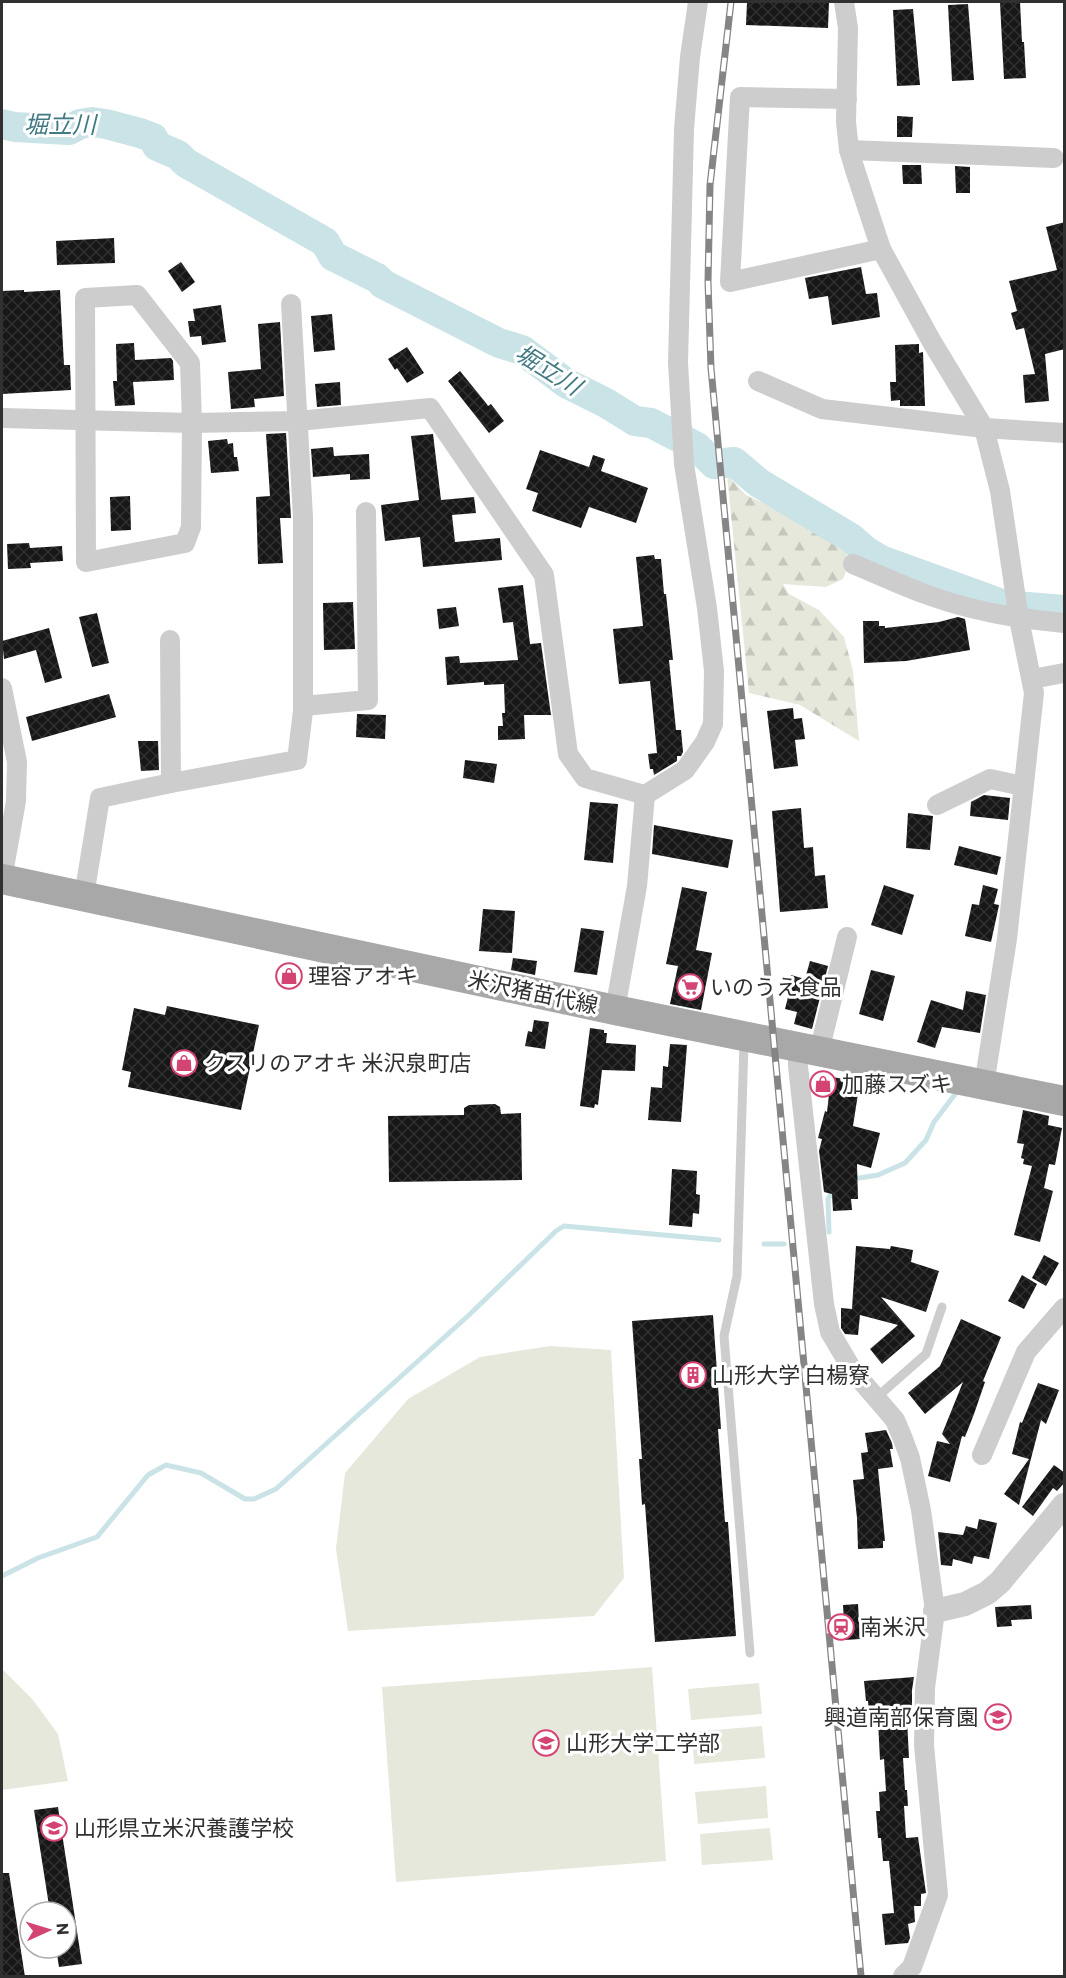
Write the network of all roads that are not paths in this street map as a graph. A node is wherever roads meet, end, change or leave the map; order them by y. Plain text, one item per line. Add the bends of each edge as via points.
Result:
1 (698, 2) edge
2 (844, 2) edge
3 (847, 99) junction
4 (849, 150) junction
5 (1054, 158) dead end
6 (881, 249) junction
7 (291, 304) dead end
8 (758, 381) dead end
9 (2, 418) edge
10 (87, 421) junction
11 (298, 421) junction
12 (192, 423) junction
13 (984, 428) junction
14 (1065, 433) edge
15 (366, 512) dead end
16 (853, 564) dead end
17 (1019, 616) junction
18 (1065, 623) edge
19 (170, 640) dead end
20 (1065, 673) edge
21 (1032, 680) junction
22 (2, 688) edge
23 (303, 706) junction
24 (171, 783) junction
25 (1023, 786) junction
26 (645, 795) junction
27 (937, 805) dead end
28 (2, 879) edge
29 (84, 896) junction
30 (847, 937) dead end
31 (615, 1010) junction
32 (744, 1036) junction
33 (809, 1049) junction
34 (984, 1085) junction
35 (1065, 1101) edge
36 (942, 1307) dead end
37 (1065, 1308) edge
38 (876, 1398) junction
39 (982, 1455) dead end
40 (1065, 1505) edge
41 (935, 1611) junction
42 (750, 1653) dead end
43 (903, 1977) edge

1 - 26 street via 684,129 678,363 684,464 713,661 713,724 685,770
2 - 3 street via 848,28
3 - 4 street
3 - 6 street via 740,97 730,282
4 - 5 street
4 - 6 street
6 - 13 street
7 - 11 street
8 - 13 street via 822,409
9 - 10 street
10 - 12 street
10 - 12 street via 85,298 137,295 190,363
10 - 12 street via 86,561 185,543 191,527
11 - 12 street
11 - 23 street via 303,517
11 - 26 street via 430,408 544,575 568,754 585,778
13 - 14 street
13 - 17 street via 1000,491
15 - 23 street via 368,700
16 - 17 street via 926,595 977,610
17 - 18 street
17 - 21 street
19 - 24 street
20 - 21 street
21 - 25 street via 1034,703
22 - 28 street via 17,762 16,801
23 - 24 street via 297,760
24 - 29 street via 100,798
25 - 27 street via 990,779
25 - 34 street via 1007,939
26 - 31 street via 636,886
28 - 29 main road, 米沢猪苗代線
29 - 31 main road, 米沢猪苗代線
30 - 33 street
31 - 32 main road, 米沢猪苗代線
32 - 33 main road, 米沢猪苗代線
32 - 42 lane via 737,1276 724,1336
33 - 34 main road, 米沢猪苗代線
33 - 38 street via 798,1066 824,1304 840,1353
34 - 35 main road, 米沢猪苗代線
36 - 38 lane via 926,1354
37 - 39 street via 1026,1352
38 - 41 street via 895,1420 910,1458
40 - 41 street via 987,1593 965,1604
41 - 43 street via 925,1688 924,1745 938,1895 912,1967

